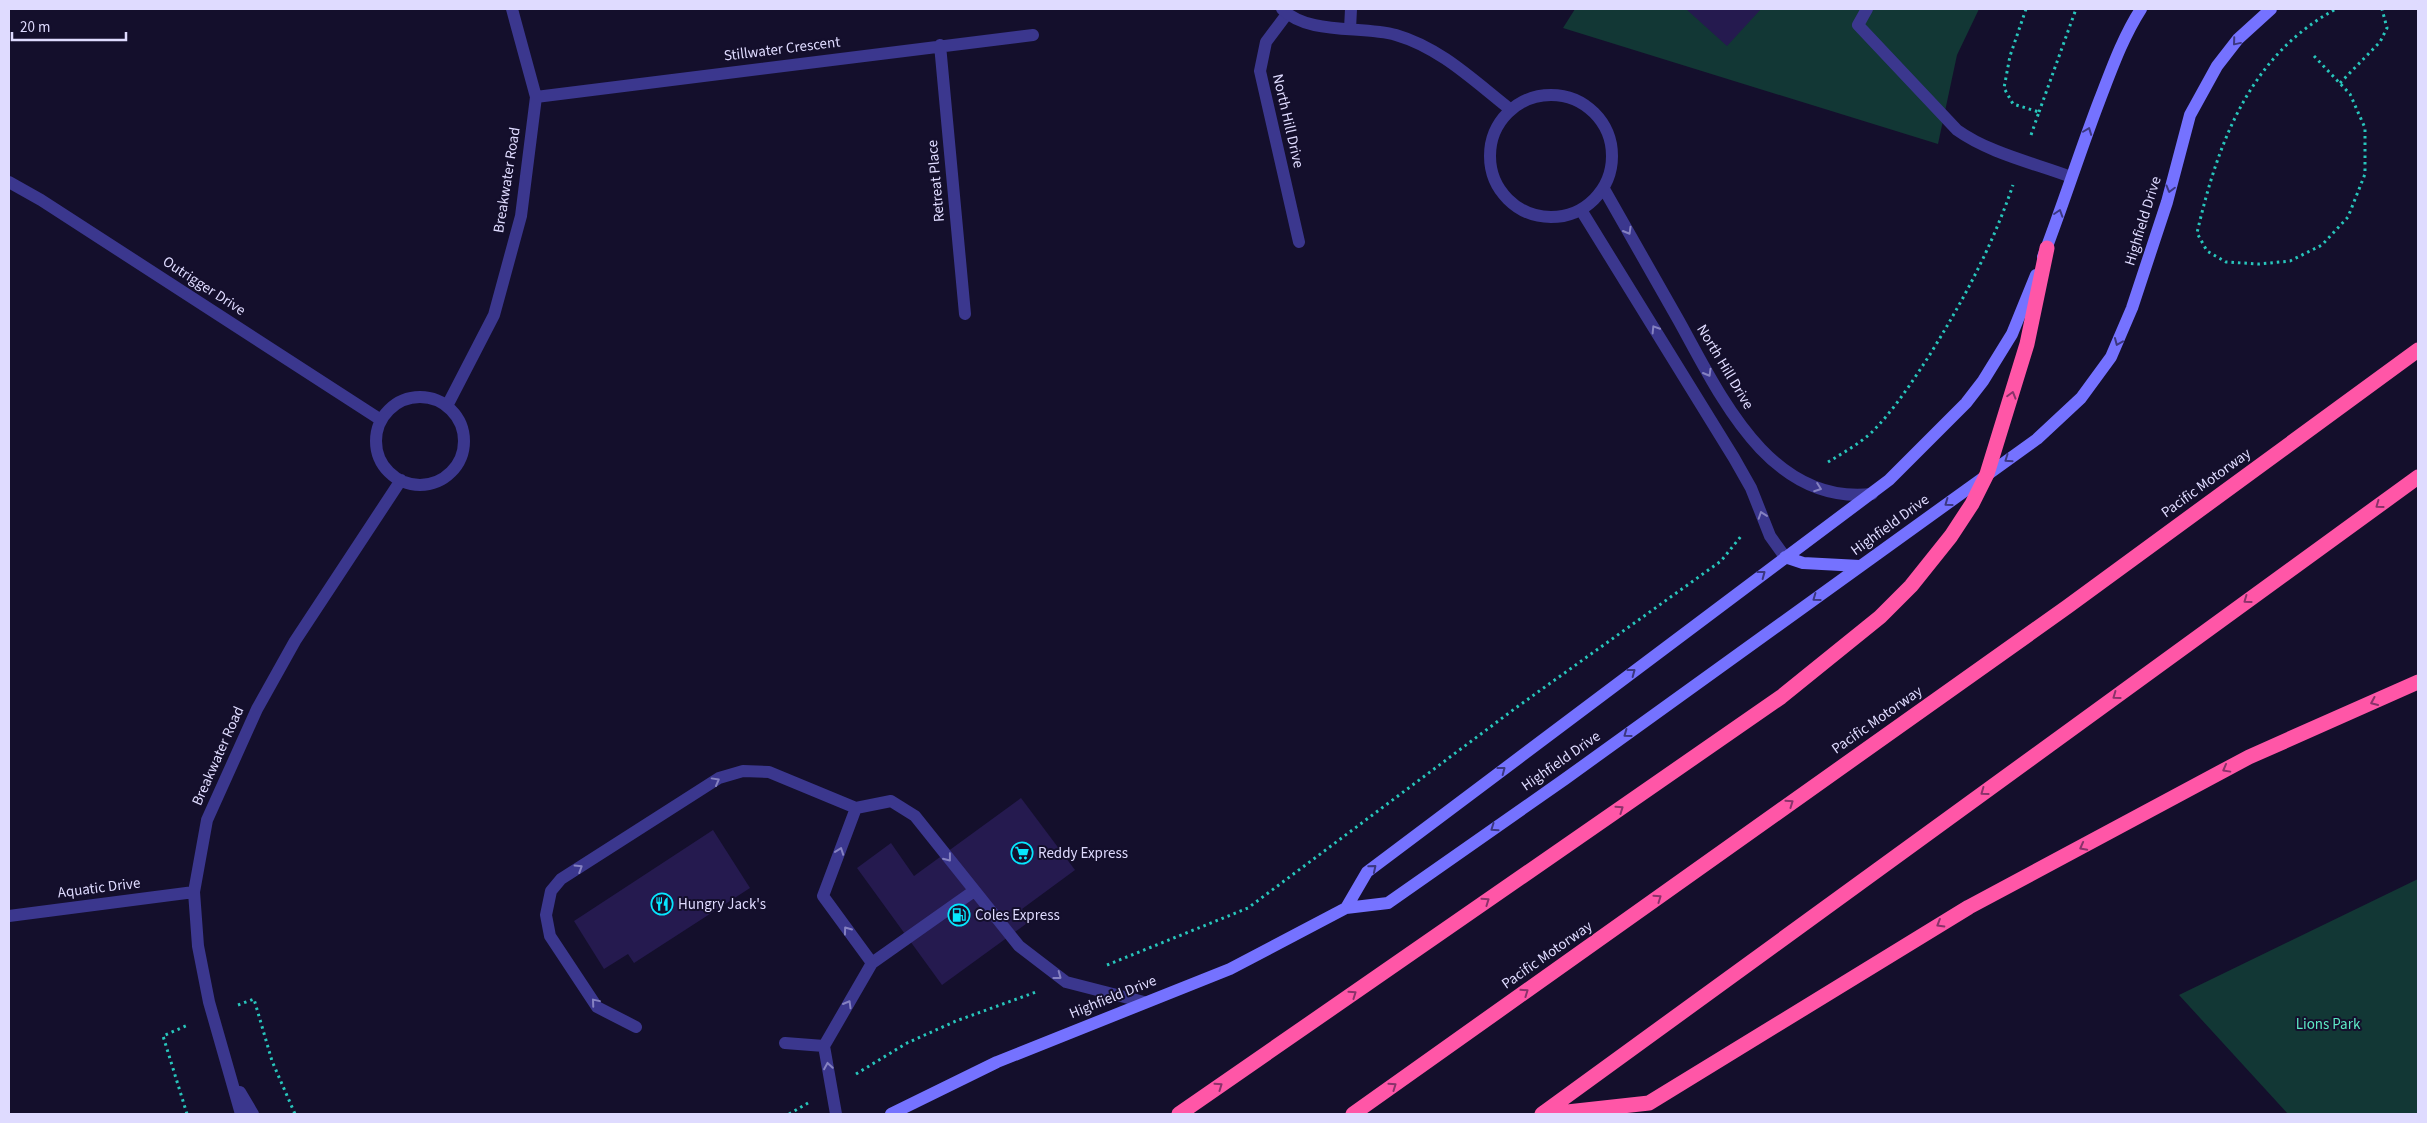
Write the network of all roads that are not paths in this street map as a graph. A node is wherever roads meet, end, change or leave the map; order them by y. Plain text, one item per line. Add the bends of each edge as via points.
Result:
1 (512, 9) edge
2 (1351, 9) edge
3 (1867, 9) edge
4 (2137, 9) edge
5 (2141, 9) edge
6 (2271, 9) edge
7 (1284, 11) edge
8 (2129, 27) junction
9 (1350, 29) junction
10 (1033, 35) dead end
11 (940, 45) junction
12 (536, 96) junction
13 (1511, 110) junction
14 (2070, 177) junction
15 (9, 182) edge
16 (1604, 189) junction
17 (1582, 210) junction
18 (1299, 242) dead end
19 (2047, 248) junction
20 (965, 314) dead end
21 (2418, 350) edge
22 (448, 406) junction
23 (381, 420) junction
24 (1987, 474) junction
25 (2418, 476) edge
26 (401, 480) junction
27 (1872, 494) junction
28 (1785, 557) junction
29 (1860, 566) junction
30 (2418, 682) edge
31 (856, 808) junction
32 (974, 891) junction
33 (194, 892) junction
34 (1346, 908) junction
35 (9, 916) edge
36 (872, 963) junction
37 (1144, 1002) junction
38 (636, 1027) dead end
39 (786, 1043) dead end
40 (824, 1046) junction
41 (233, 1082) junction
42 (241, 1114) edge
43 (253, 1114) edge
44 (836, 1114) edge
45 (891, 1114) edge
46 (1179, 1114) edge
47 (1353, 1114) edge
48 (1542, 1114) edge
49 (1549, 1114) edge

1 - 12 street, Breakwater Road
2 - 9 street
3 - 14 street via 1858,25 1966,137
4 - 8 street
5 - 8 street, Highfield Drive
6 -> 24 street, Highfield Drive via 2228,52 2190,115 2164,211 2132,308 2111,357 2081,398 2053,425
7 - 9 street, North Hill Drive via 1299,20
7 - 18 street, North Hill Drive via 1266,42 1260,71
14 -> 8 street, Highfield Drive
9 - 13 street, North Hill Drive via 1396,35 1437,52
10 - 11 street, Stillwater Crescent
11 - 12 street, Stillwater Crescent
11 - 20 street, Retreat Place
12 - 22 street, Breakwater Road via 521,216 494,315
13 - 16 street via 1535,96 1556,95 1577,100 1594,112 1607,129 1613,150 1611,173
13 - 17 street via 1499,124 1490,152 1497,186 1510,202 1528,214 1554,218
19 -> 14 street, Highfield Drive
15 - 23 street, Outrigger Drive
16 - 17 street
16 -> 27 street, North Hill Drive via 1727,406 1762,451 1801,481 1835,493
28 -> 17 street via 1770,536 1751,488 1734,458
24 -> 19 highway via 2027,344
19 - 27 street, Highfield Drive via 2012,334 1983,380 1966,403
47 -> 21 highway, Pacific Motorway via 2067,607
22 - 23 street via 427,397 412,397 399,402
22 - 26 street via 463,429 464,445 459,461 450,473 436,482 422,484
23 - 26 street via 376,447 389,472
24 -> 29 street, Highfield Drive
46 -> 24 highway via 1780,697 1880,617 1911,586 1951,536
25 -> 48 highway
26 - 33 street, Breakwater Road via 295,641 257,709 207,820
27 - 28 street, Highfield Drive
28 - 29 street via 1803,563
34 -> 28 street, Highfield Drive via 1367,872
29 -> 34 street, Highfield Drive via 1388,903
30 -> 49 highway via 2248,757 1969,907 1649,1103
31 -> 32 street via 891,801 915,816
36 -> 31 street via 823,896
38 -> 31 street via 597,1007 550,936 546,915 551,891 561,879 719,778 743,771 769,772
32 - 36 street
32 -> 37 street via 1019,946 1066,982
33 - 35 street, Aquatic Drive
33 - 41 street, Breakwater Road via 198,946 209,1002
34 - 37 street, Highfield Drive via 1230,969
40 -> 36 street
37 - 45 street, Highfield Drive via 996,1062
39 - 40 street
44 -> 40 street
41 - 42 street, Breakwater Road
41 - 43 street, Breakwater Road

